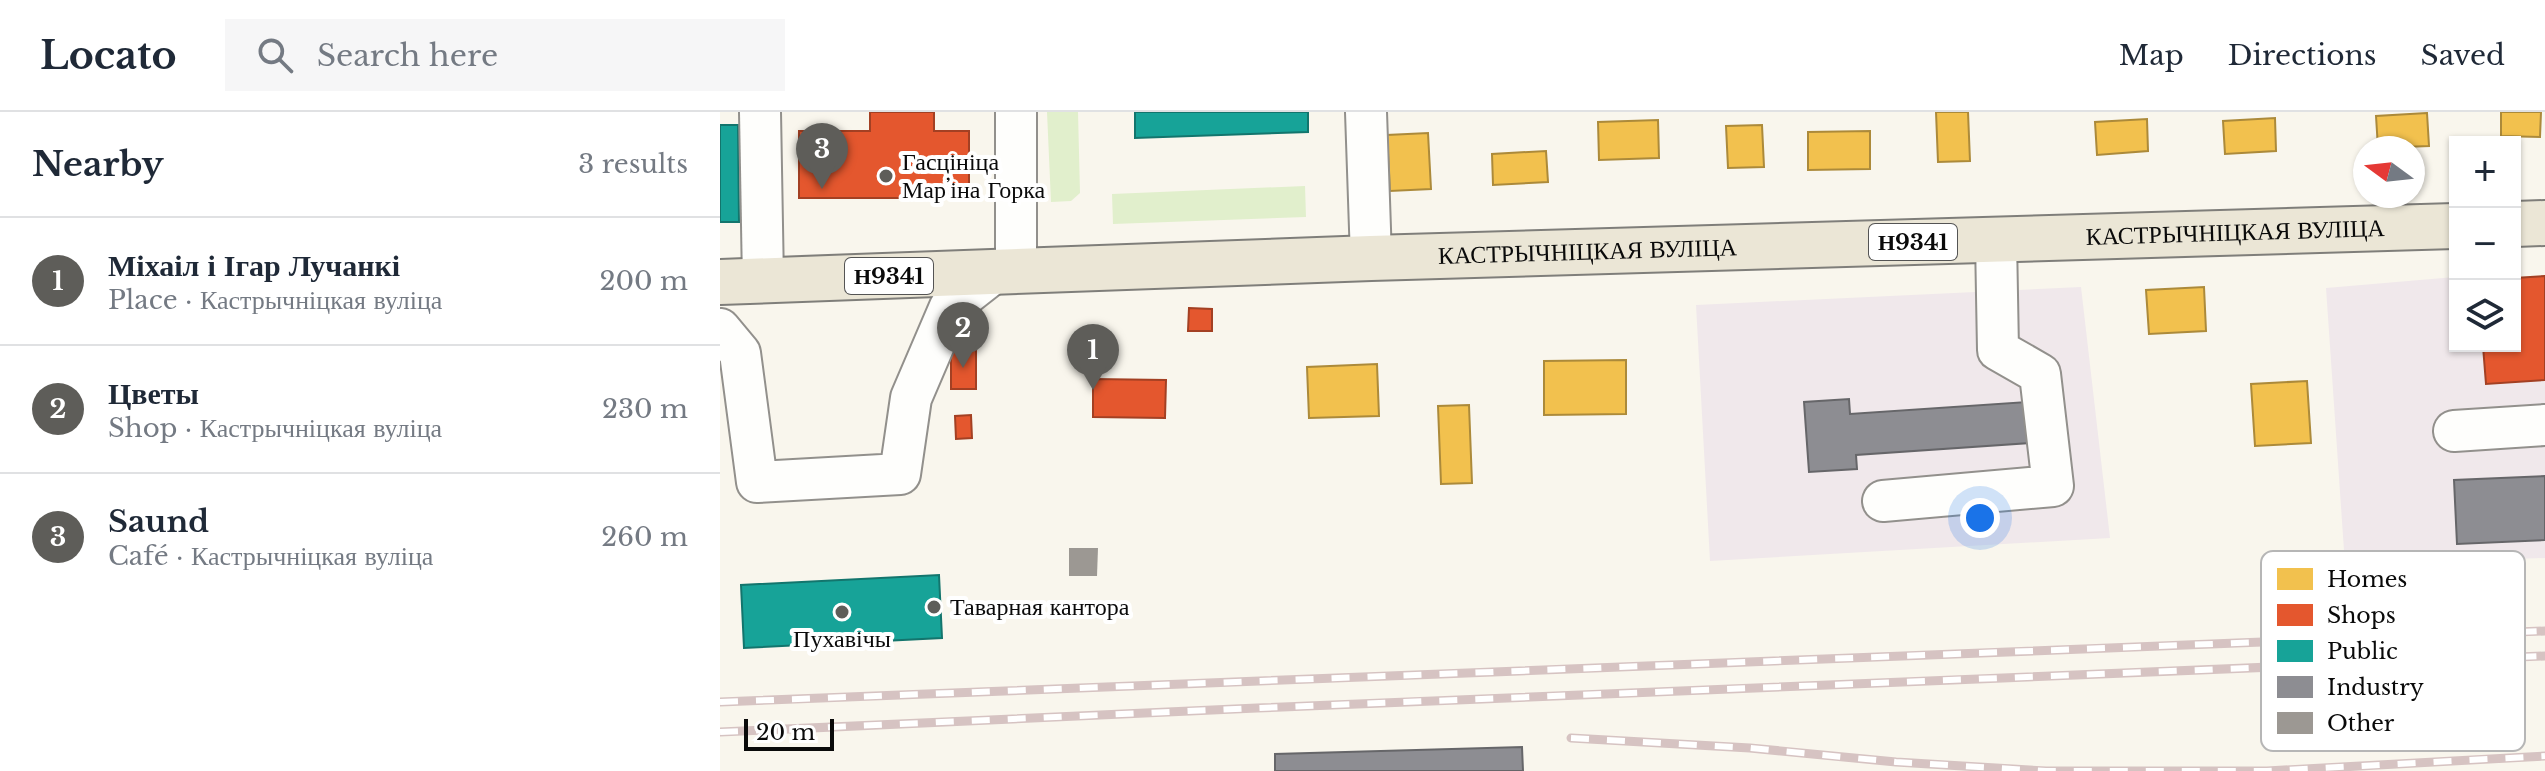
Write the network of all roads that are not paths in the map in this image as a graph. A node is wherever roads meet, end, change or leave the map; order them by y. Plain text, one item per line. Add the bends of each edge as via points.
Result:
1 (760, 112) edge
2 (1016, 112) edge
3 (1366, 112) edge
4 (2545, 223) edge
5 (2521, 224) edge
6 (2449, 226) edge
7 (1996, 240) junction
8 (1371, 258) junction
9 (1006, 271) junction
10 (763, 281) junction
11 (720, 282) edge
12 (720, 329) edge
13 (2545, 425) edge
14 (2454, 431) dead end
15 (1883, 501) dead end

1 - 10 street
2 - 9 street
3 - 8 street
4 - 5 main road
6 - 7 main road, КАСТРЫЧНІЦКАЯ ВУЛІЦА / Н9341
7 - 8 main road, КАСТРЫЧНІЦКАЯ ВУЛІЦА / Н9341
7 - 15 street via 1998,350 2040,374 2053,486
8 - 9 main road, КАСТРЫЧНІЦКАЯ ВУЛІЦА / Н9341
9 - 10 main road, КАСТРЫЧНІЦКАЯ ВУЛІЦА / Н9341
9 - 12 street via 950,307 911,398 900,474 757,482 740,353
10 - 11 main road, КАСТРЫЧНІЦКАЯ ВУЛІЦА / Н9341
13 - 14 street

